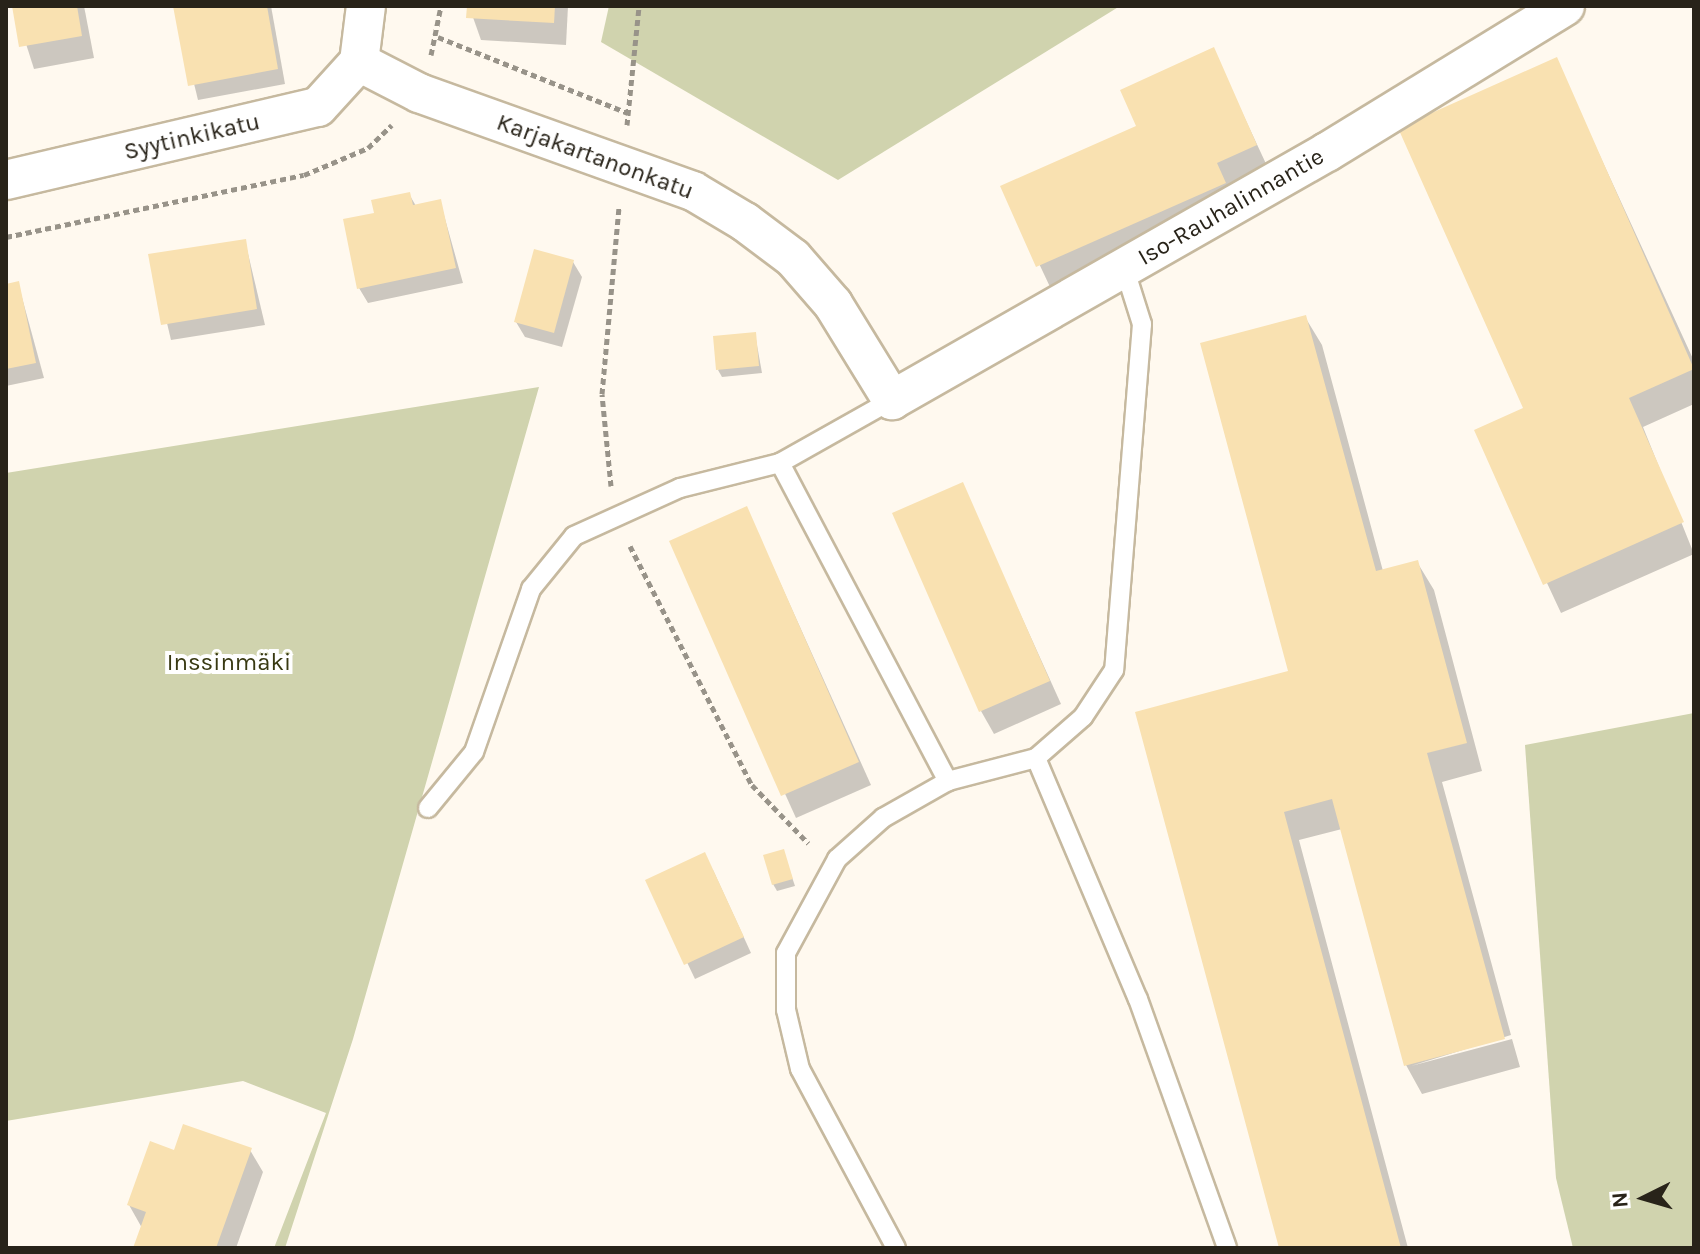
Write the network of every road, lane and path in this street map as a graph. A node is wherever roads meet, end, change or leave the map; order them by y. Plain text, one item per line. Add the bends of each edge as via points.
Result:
1 (366, 6) edge
2 (639, 6) edge
3 (1565, 6) edge
4 (438, 37) dead end
5 (359, 62) junction
6 (628, 113) junction
7 (622, 166) junction
8 (6, 180) edge
9 (1124, 267) junction
10 (892, 400) junction
11 (780, 463) junction
12 (619, 511) junction
13 (1036, 758) junction
14 (948, 781) junction
15 (428, 808) dead end
16 (837, 859) junction
17 (896, 1248) edge
18 (1227, 1248) edge

1 - 5 street
2 - 6 path
3 - 9 street, Iso-Rauhalinnantie
4 - 6 path
5 - 7 street, Karjakartanonkatu via 419,93
5 - 8 street, Syytinkikatu via 318,107
6 - 7 path
7 - 10 street, Karjakartanonkatu via 693,191 793,258 833,304
7 - 12 path via 602,394 604,461
9 - 10 street, Iso-Rauhalinnantie
9 - 13 lane via 1142,324 1114,670 1083,717
10 - 11 lane
11 - 12 lane
11 - 14 lane
12 - 15 lane via 574,536 531,589 474,752
12 - 16 path via 752,785 800,839
13 - 14 lane
13 - 18 lane via 1138,999
14 - 16 lane via 883,818
16 - 17 lane via 786,953 786,1010 800,1069

